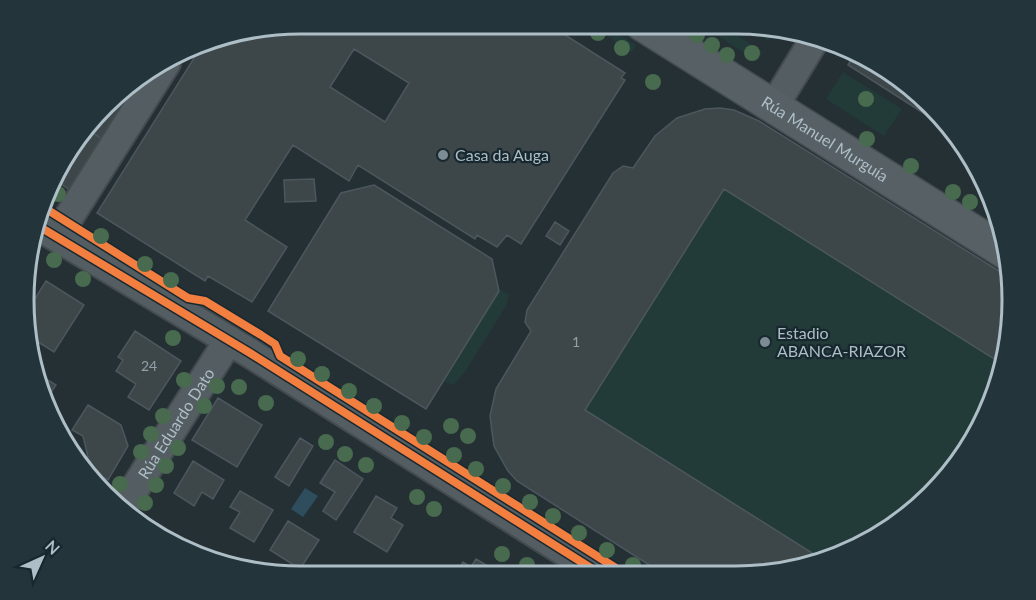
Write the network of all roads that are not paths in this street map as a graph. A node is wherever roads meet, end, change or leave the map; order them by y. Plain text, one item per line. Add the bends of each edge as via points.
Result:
1 (658, 34) edge
2 (811, 46) edge
3 (155, 77) edge
4 (774, 106) junction
5 (46, 230) edge
6 (995, 246) edge
7 (228, 340) junction
8 (127, 501) edge
9 (588, 566) edge

1 - 4 main road, Rúa Manuel Murguía
2 - 4 street
3 - 5 street
4 - 6 main road, Rúa Manuel Murguía
5 - 7 street
7 - 8 street, Rúa Eduardo Dato
7 - 9 street

